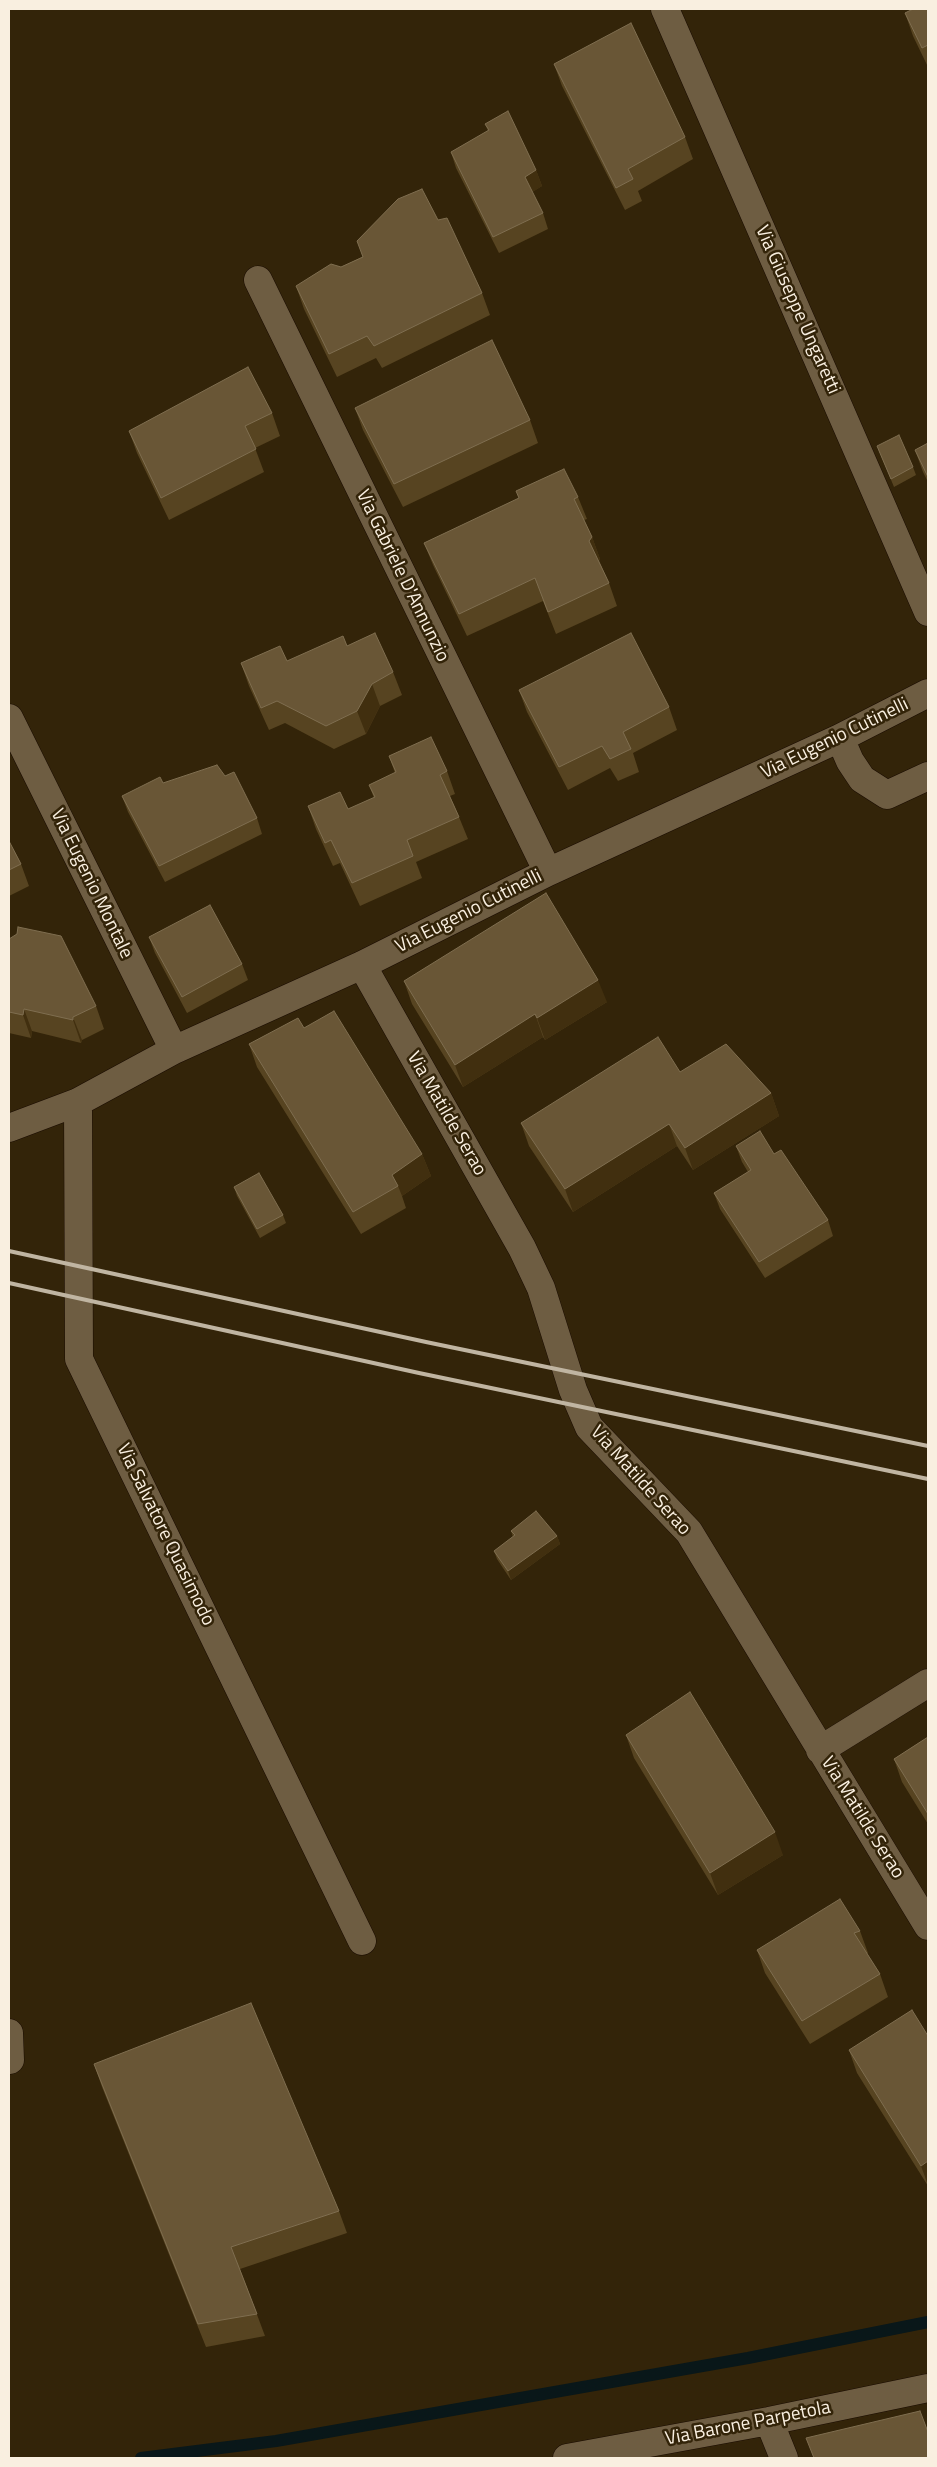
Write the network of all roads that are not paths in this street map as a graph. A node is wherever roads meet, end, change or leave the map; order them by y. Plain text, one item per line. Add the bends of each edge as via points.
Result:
1 (665, 9) edge
2 (258, 280) dead end
3 (928, 612) edge
4 (928, 693) edge
5 (9, 718) edge
6 (840, 738) junction
7 (928, 776) edge
8 (548, 872) junction
9 (362, 965) junction
10 (174, 1050) junction
11 (78, 1102) junction
12 (9, 1128) edge
13 (928, 1683) edge
14 (820, 1750) junction
15 (928, 1926) edge
16 (362, 1941) dead end
17 (9, 2033) edge
18 (10, 2060) dead end
19 (928, 2388) edge
20 (769, 2421) junction
21 (566, 2458) edge
22 (784, 2458) edge

1 - 3 street, Via Giuseppe Ungaretti
2 - 8 street, Via Gabriele D'Annunzio
4 - 6 street, Via Eugenio Cutinelli
5 - 10 street, Via Eugenio Montale
6 - 7 street via 862,779 887,795
6 - 8 street, Via Eugenio Cutinelli
8 - 9 street, Via Eugenio Cutinelli
9 - 10 street, Via Eugenio Cutinelli
9 - 14 street, Via Matilde Serao via 522,1248 541,1288 573,1390 589,1427 689,1532
10 - 11 street, Via Eugenio Cutinelli
11 - 12 street, Via Eugenio Cutinelli
11 - 16 street, Via Salvatore Quasimodo via 79,1359
13 - 14 street
14 - 15 street, Via Matilde Serao
17 - 18 street
19 - 20 street, Via Barone Parpetola
20 - 21 street, Via Barone Parpetola
20 - 22 street

